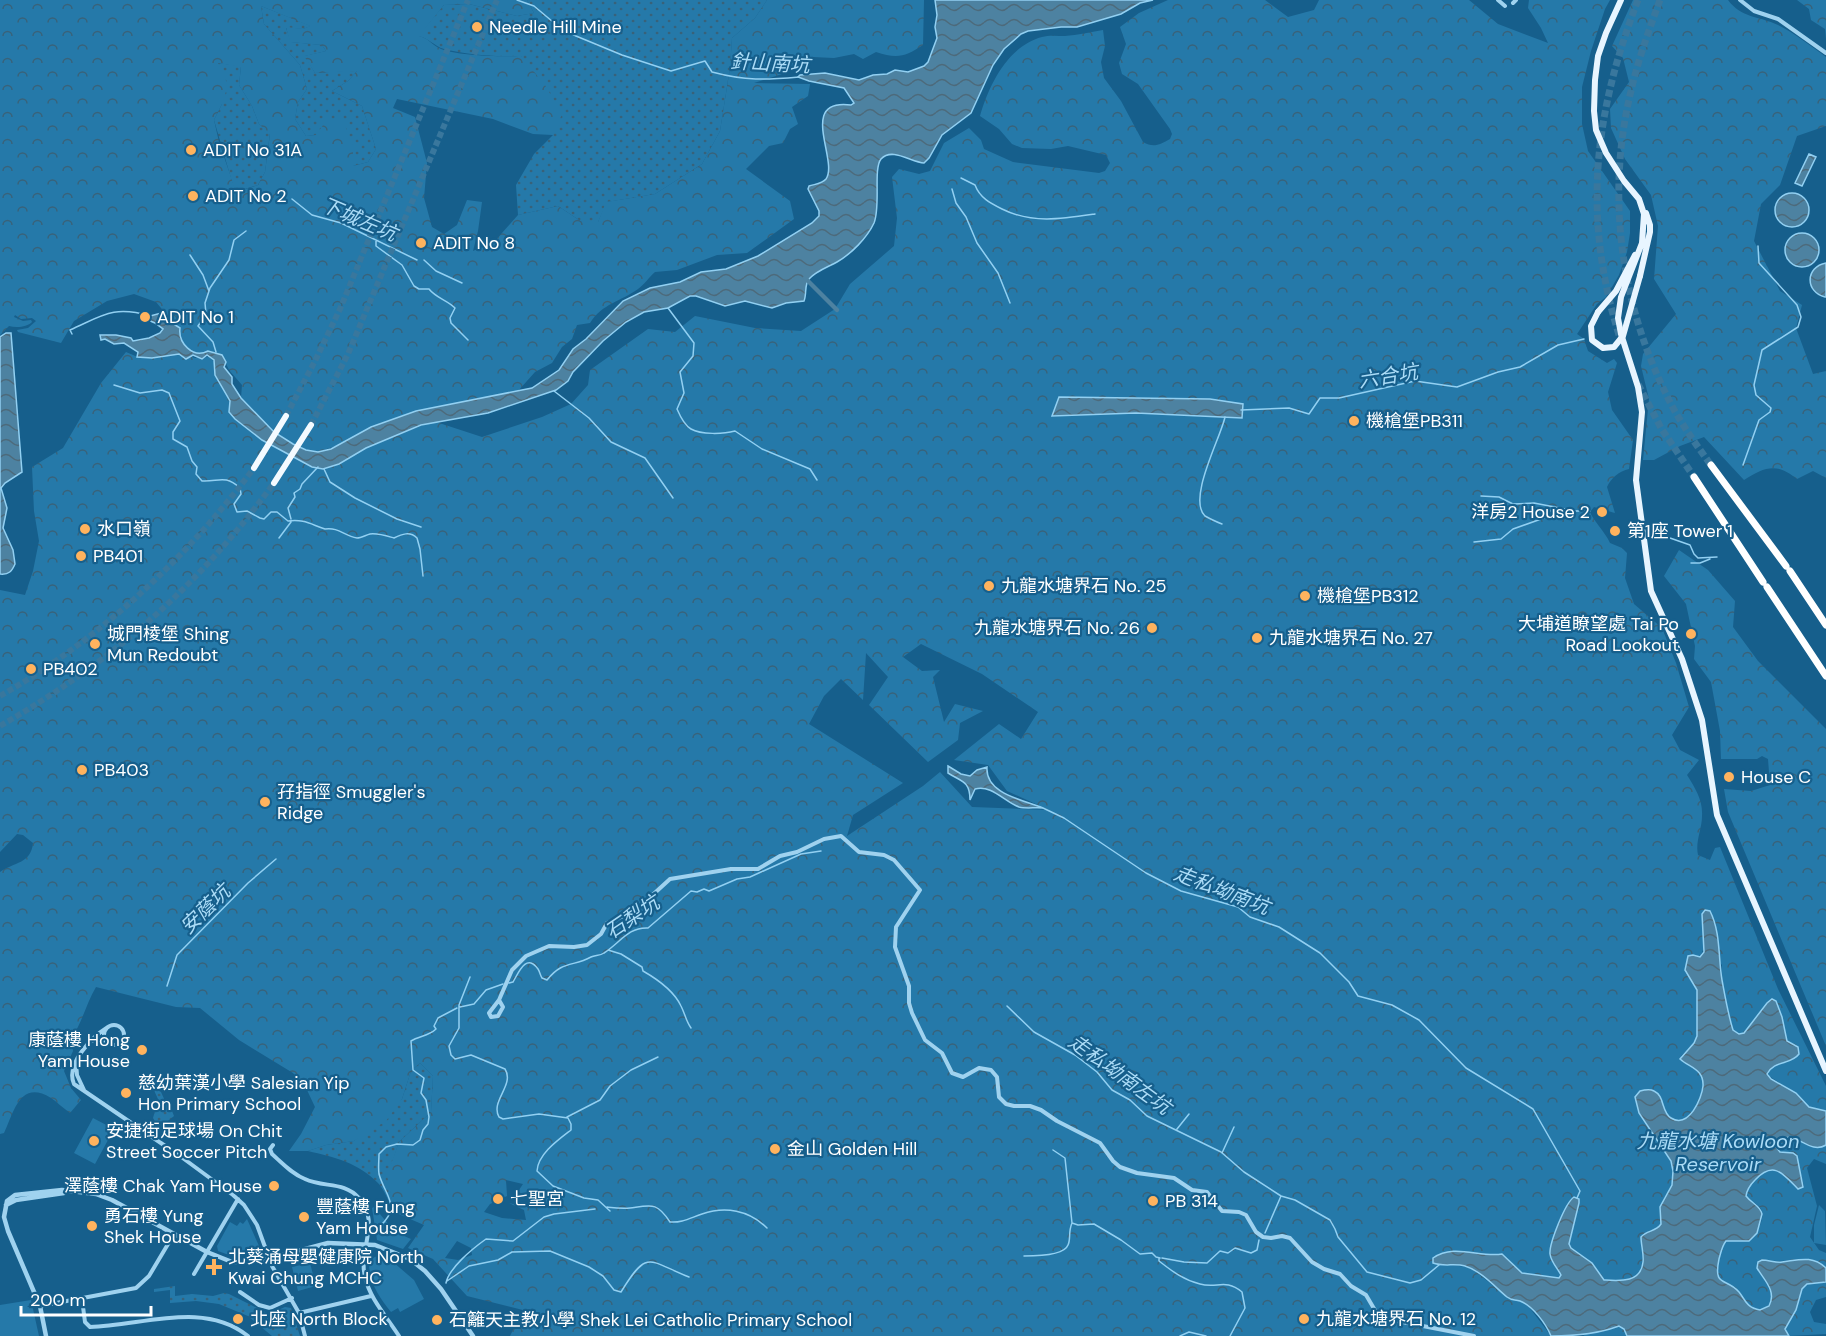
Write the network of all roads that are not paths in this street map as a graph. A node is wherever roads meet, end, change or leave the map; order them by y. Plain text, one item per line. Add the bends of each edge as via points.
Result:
1 (1498, 0) edge
2 (1621, 0) edge
3 (1740, 0) edge
4 (1505, 6) dead end
5 (1826, 52) edge
6 (1642, 207) junction
7 (1642, 243) junction
8 (286, 416) tunnel mouth
9 (311, 425) tunnel mouth
10 (1711, 465) tunnel mouth
11 (254, 468) tunnel mouth
12 (1694, 477) tunnel mouth
13 (274, 483) tunnel mouth
14 (1826, 625) edge
15 (1826, 676) edge
16 (499, 1000) dead end
17 (108, 1027) junction
18 (90, 1042) junction
19 (107, 1042) junction
20 (1826, 1071) edge
21 (273, 1145) dead end
22 (238, 1199) junction
23 (174, 1233) junction
24 (366, 1244) junction
25 (207, 1252) junction
26 (270, 1258) junction
27 (194, 1274) dead end
28 (240, 1292) dead end
29 (371, 1296) junction
30 (292, 1298) junction
31 (82, 1299) junction
32 (40, 1306) junction
33 (299, 1313) junction
34 (46, 1336) edge
35 (249, 1336) edge
36 (305, 1336) edge
37 (399, 1336) edge
38 (473, 1336) edge
39 (1474, 1336) edge

1 - 4 street
2 - 6 main road via 1598,57 1595,124 1609,160
3 - 5 street via 1754,12 1778,19
6 - 7 main road
6 - 7 main road, bridge via 1650,232 1640,276 1623,336 1614,347 1603,348 1592,340 1591,326
7 - 20 main road via 1618,318 1642,412 1636,480 1651,591 1682,659 1702,720 1717,814
8 - 11 highway
9 - 13 highway
10 - 14 highway
12 - 15 highway
16 - 39 street via 512,970 526,956 549,946 587,945 607,923 633,912 668,880 758,869 780,856 841,836 859,852 894,860 920,890 896,927 895,947 916,1022 926,1041 942,1053 953,1074 963,1077 981,1068 991,1070 997,1077 998,1095 1006,1104 1041,1110 1098,1142 1120,1167 1174,1178 1192,1190 1208,1193 1222,1211 1247,1216 1263,1237 1290,1238 1312,1262 1340,1274 1364,1293 1382,1316
17 - 18 street
17 - 19 street
17 - 19 street via 118,1026 124,1036 116,1045
18 - 19 street
18 - 22 street via 72,1071 77,1087
21 - 24 street via 272,1154 300,1177 344,1187 359,1197 370,1218
22 - 25 street
22 - 26 street via 257,1225
23 - 25 street
23 - 31 street via 140,1285 130,1291
23 - 32 street via 112,1200 82,1192 62,1190 11,1197 4,1216
24 - 26 street via 328,1243
24 - 29 street via 364,1275
24 - 38 street via 416,1263 441,1288
25 - 26 street via 241,1263
25 - 27 street
26 - 30 street
28 - 30 street via 270,1308
29 - 33 street
29 - 37 street
30 - 33 street
31 - 32 street
31 - 35 street via 85,1322 91,1327 199,1317 221,1321
32 - 34 street
33 - 36 street

